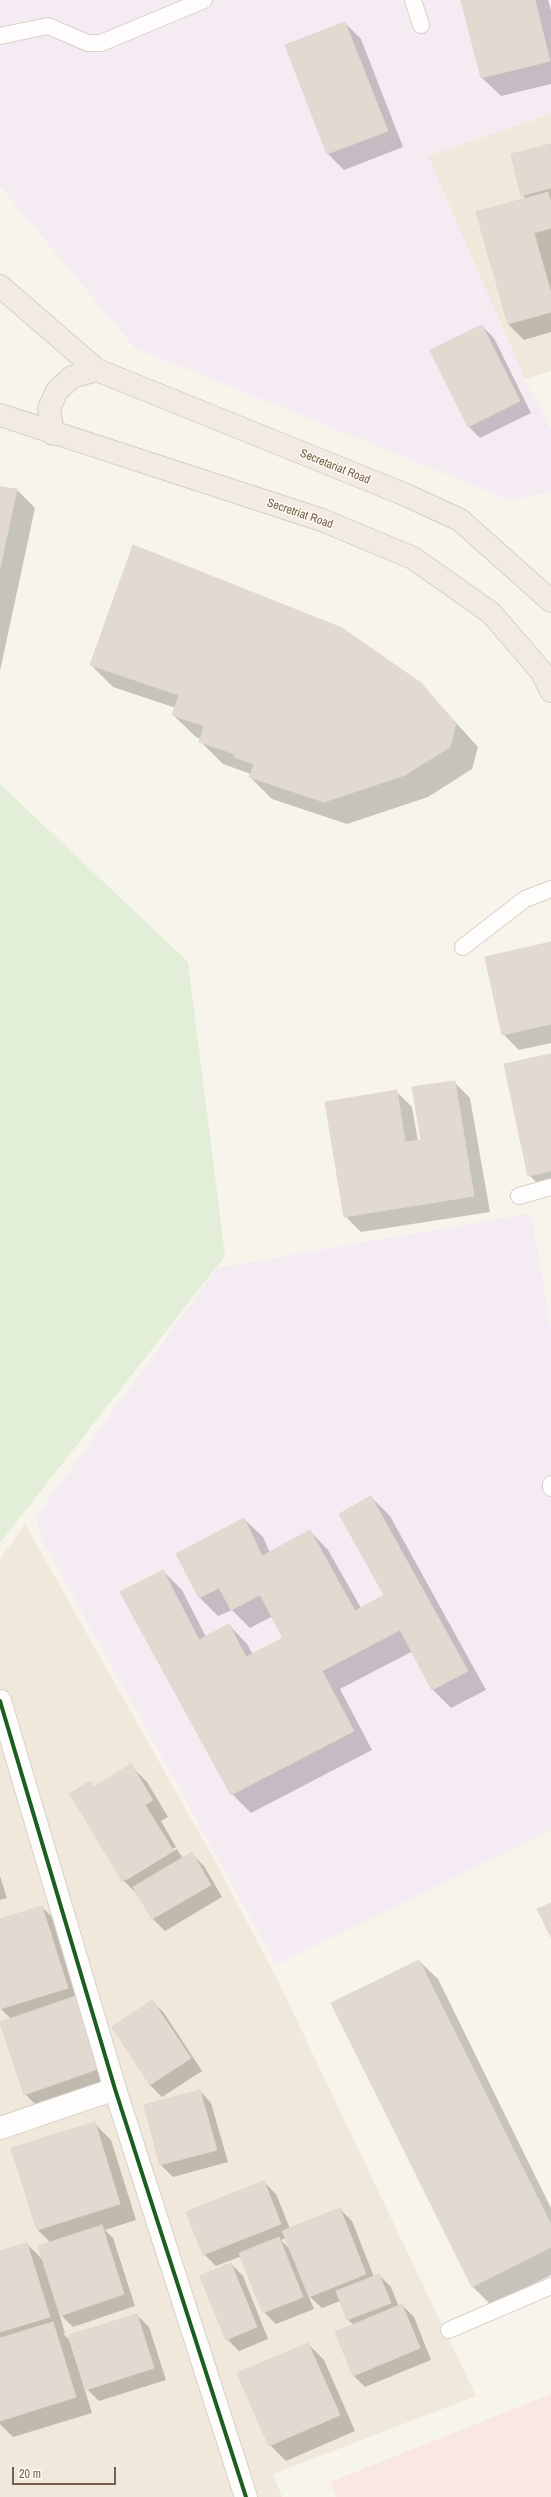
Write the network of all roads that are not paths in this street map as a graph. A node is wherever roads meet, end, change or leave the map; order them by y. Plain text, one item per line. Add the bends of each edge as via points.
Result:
1 (204, 0) edge
2 (413, 0) edge
3 (421, 25) dead end
4 (0, 36) edge
5 (0, 286) edge
6 (97, 370) junction
7 (0, 415) edge
8 (53, 434) junction
9 (551, 601) edge
10 (551, 691) edge
11 (551, 889) edge
12 (462, 947) dead end
13 (551, 1187) edge
14 (519, 1196) dead end
15 (551, 1484) edge
16 (551, 1488) edge
17 (0, 1701) edge
18 (115, 2089) junction
19 (0, 2128) edge
20 (551, 2286) edge
21 (449, 2330) dead end
22 (246, 2497) edge

1 - 4 lane via 101,43 88,43 48,26
2 - 3 lane
5 - 6 highway, Secretariat Road
6 - 8 highway via 72,377 57,391 49,408
6 - 9 highway, Secretariat Road via 406,495 460,520
7 - 8 highway, Secretriat Road
8 - 10 highway, Secretriat Road via 322,520 413,558 491,613 541,671
11 - 12 lane via 525,899
13 - 14 lane
15 - 16 lane
17 - 18 street
18 - 19 street
18 - 22 street
20 - 21 lane

